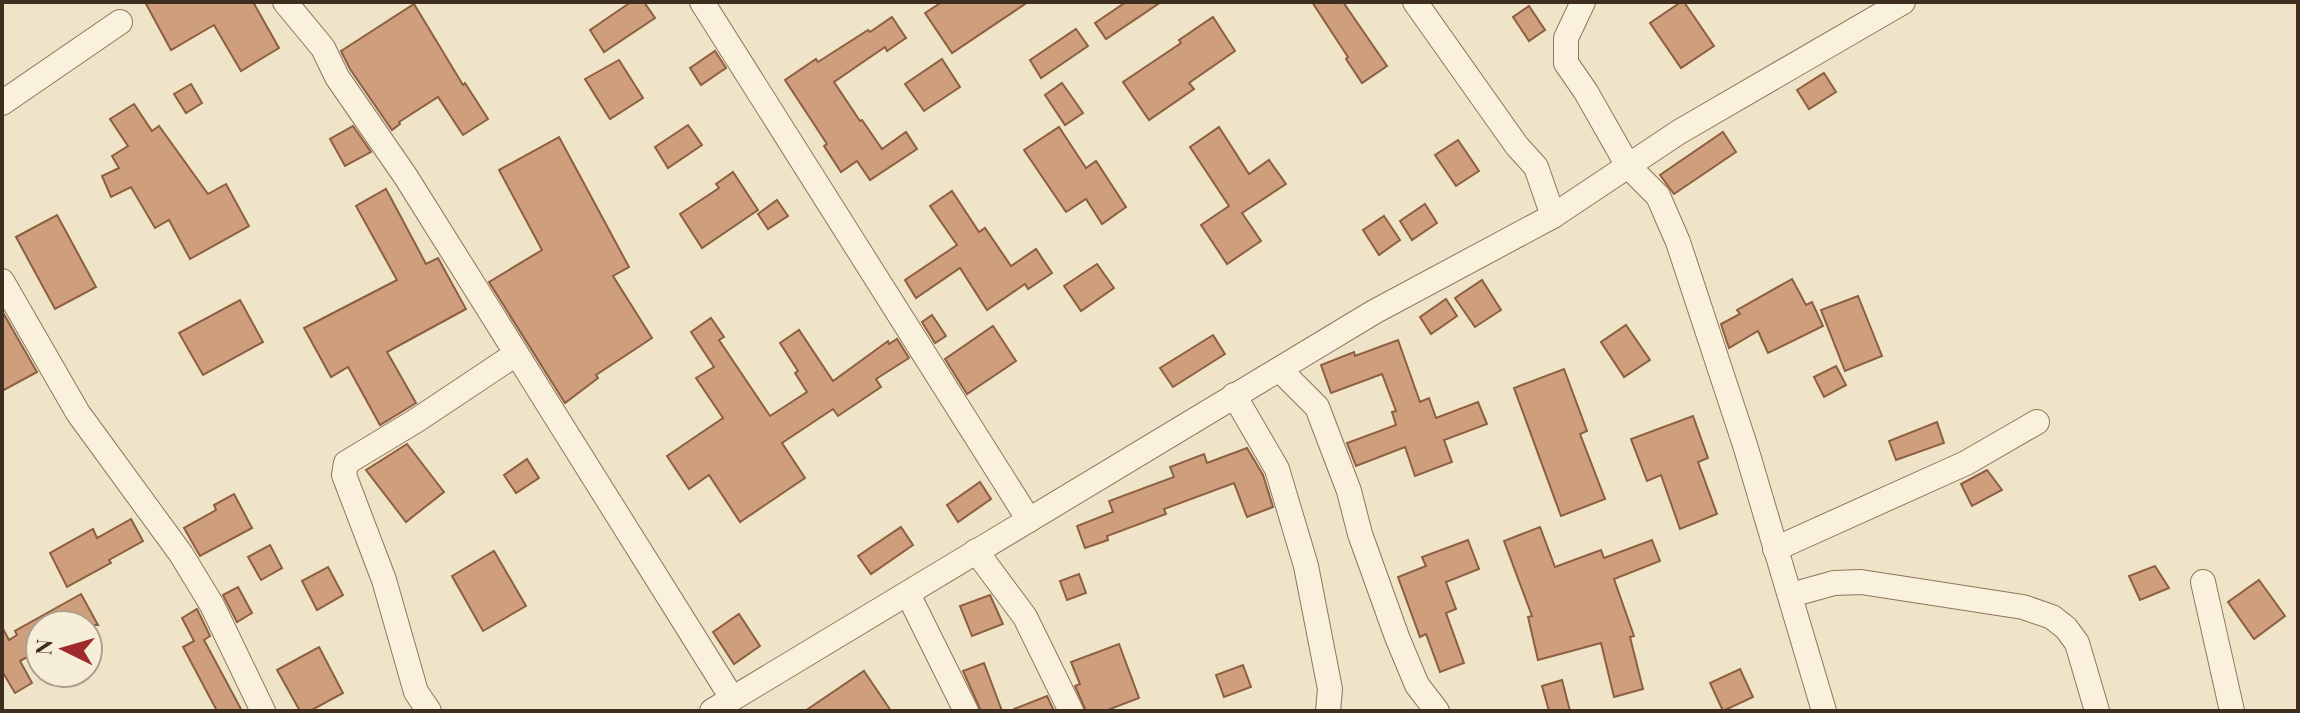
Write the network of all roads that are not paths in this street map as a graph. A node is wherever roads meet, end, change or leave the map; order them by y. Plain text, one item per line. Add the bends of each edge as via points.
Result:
1 (285, 2) edge
2 (702, 2) edge
3 (1415, 2) edge
4 (1583, 2) edge
5 (1903, 2) edge
6 (120, 22) dead end
7 (2, 103) edge
8 (1628, 166) junction
9 (1553, 216) junction
10 (2, 281) edge
11 (516, 354) junction
12 (1281, 371) junction
13 (1234, 395) junction
14 (2037, 422) dead end
15 (1029, 520) junction
16 (1775, 549) junction
17 (976, 551) junction
18 (2203, 582) dead end
19 (908, 594) junction
20 (1791, 595) junction
21 (722, 705) edge
22 (263, 711) edge
23 (429, 711) edge
24 (966, 711) edge
25 (1071, 711) edge
26 (1328, 711) edge
27 (1437, 711) edge
28 (1824, 711) edge
29 (2097, 711) edge
30 (2232, 711) edge

1 - 11 street via 323,48
2 - 15 street
3 - 9 street via 1536,167
4 - 8 street via 1566,38 1566,63
5 - 8 street
6 - 7 street
8 - 9 street
8 - 16 street via 1658,196 1678,242
9 - 12 street via 1374,312
10 - 22 street via 78,413 212,605
11 - 21 street
11 - 23 street via 343,467 384,580 416,692
12 - 13 street
12 - 27 street via 1317,407 1397,637 1417,685
13 - 15 street
13 - 26 street via 1277,469 1306,566 1330,689
14 - 16 street via 1966,463
15 - 17 street
16 - 20 street
17 - 19 street
17 - 25 street via 1025,617
18 - 30 street
19 - 21 street
19 - 24 street
20 - 28 street
20 - 29 street via 1861,582 2023,607 2052,617 2077,643

